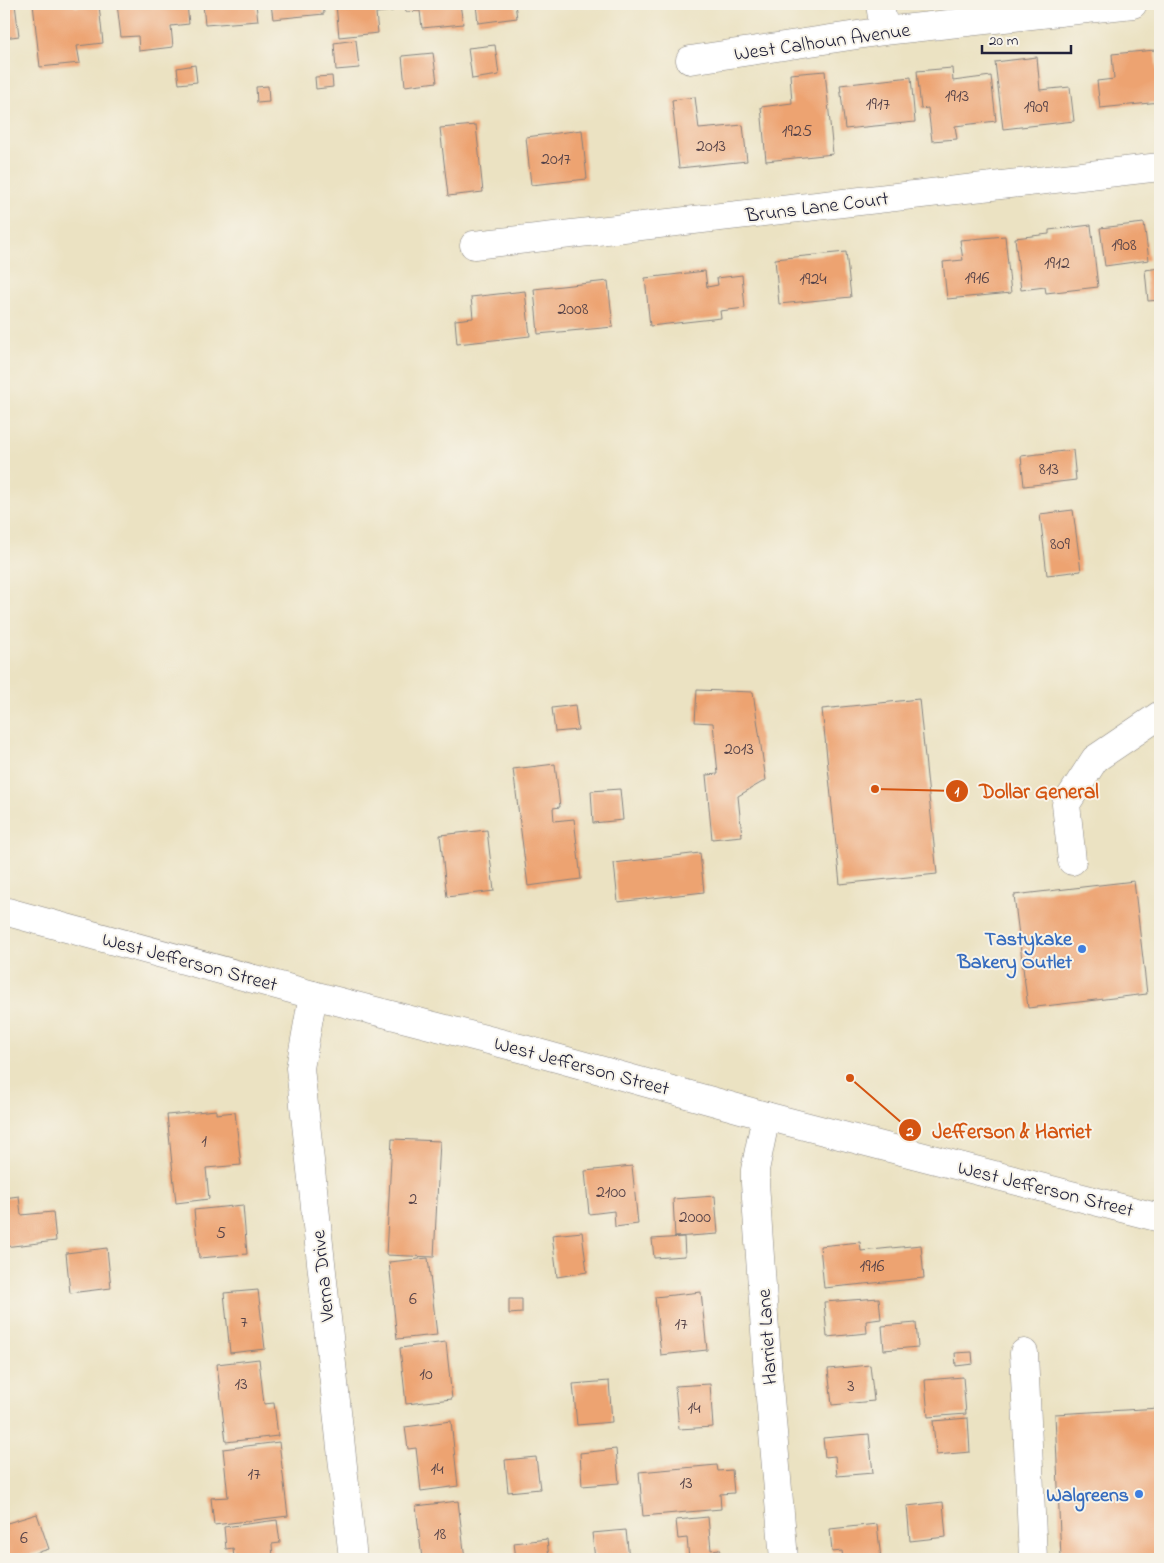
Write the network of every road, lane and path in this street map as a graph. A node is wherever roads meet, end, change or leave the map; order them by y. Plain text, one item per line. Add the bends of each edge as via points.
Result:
1 (880, 4) edge
2 (1133, 4) edge
3 (884, 31) junction
4 (690, 60) dead end
5 (1160, 166) edge
6 (474, 245) dead end
7 (1160, 715) edge
8 (1072, 861) dead end
9 (4, 911) edge
10 (313, 994) junction
11 (766, 1116) junction
12 (1160, 1218) edge
13 (1024, 1353) dead end
14 (353, 1559) edge
15 (784, 1559) edge
16 (1033, 1559) edge

1 - 3 street
2 - 3 street, West Calhoun Avenue
3 - 4 street, West Calhoun Avenue
5 - 6 street, Bruns Lane Court
7 - 8 street via 1095,759 1066,804
9 - 10 street, West Jefferson Street
10 - 11 street, West Jefferson Street
10 - 14 street, Verna Drive via 300,1068
11 - 12 street, West Jefferson Street
11 - 15 street, Harriet Lane via 755,1183
13 - 16 street

